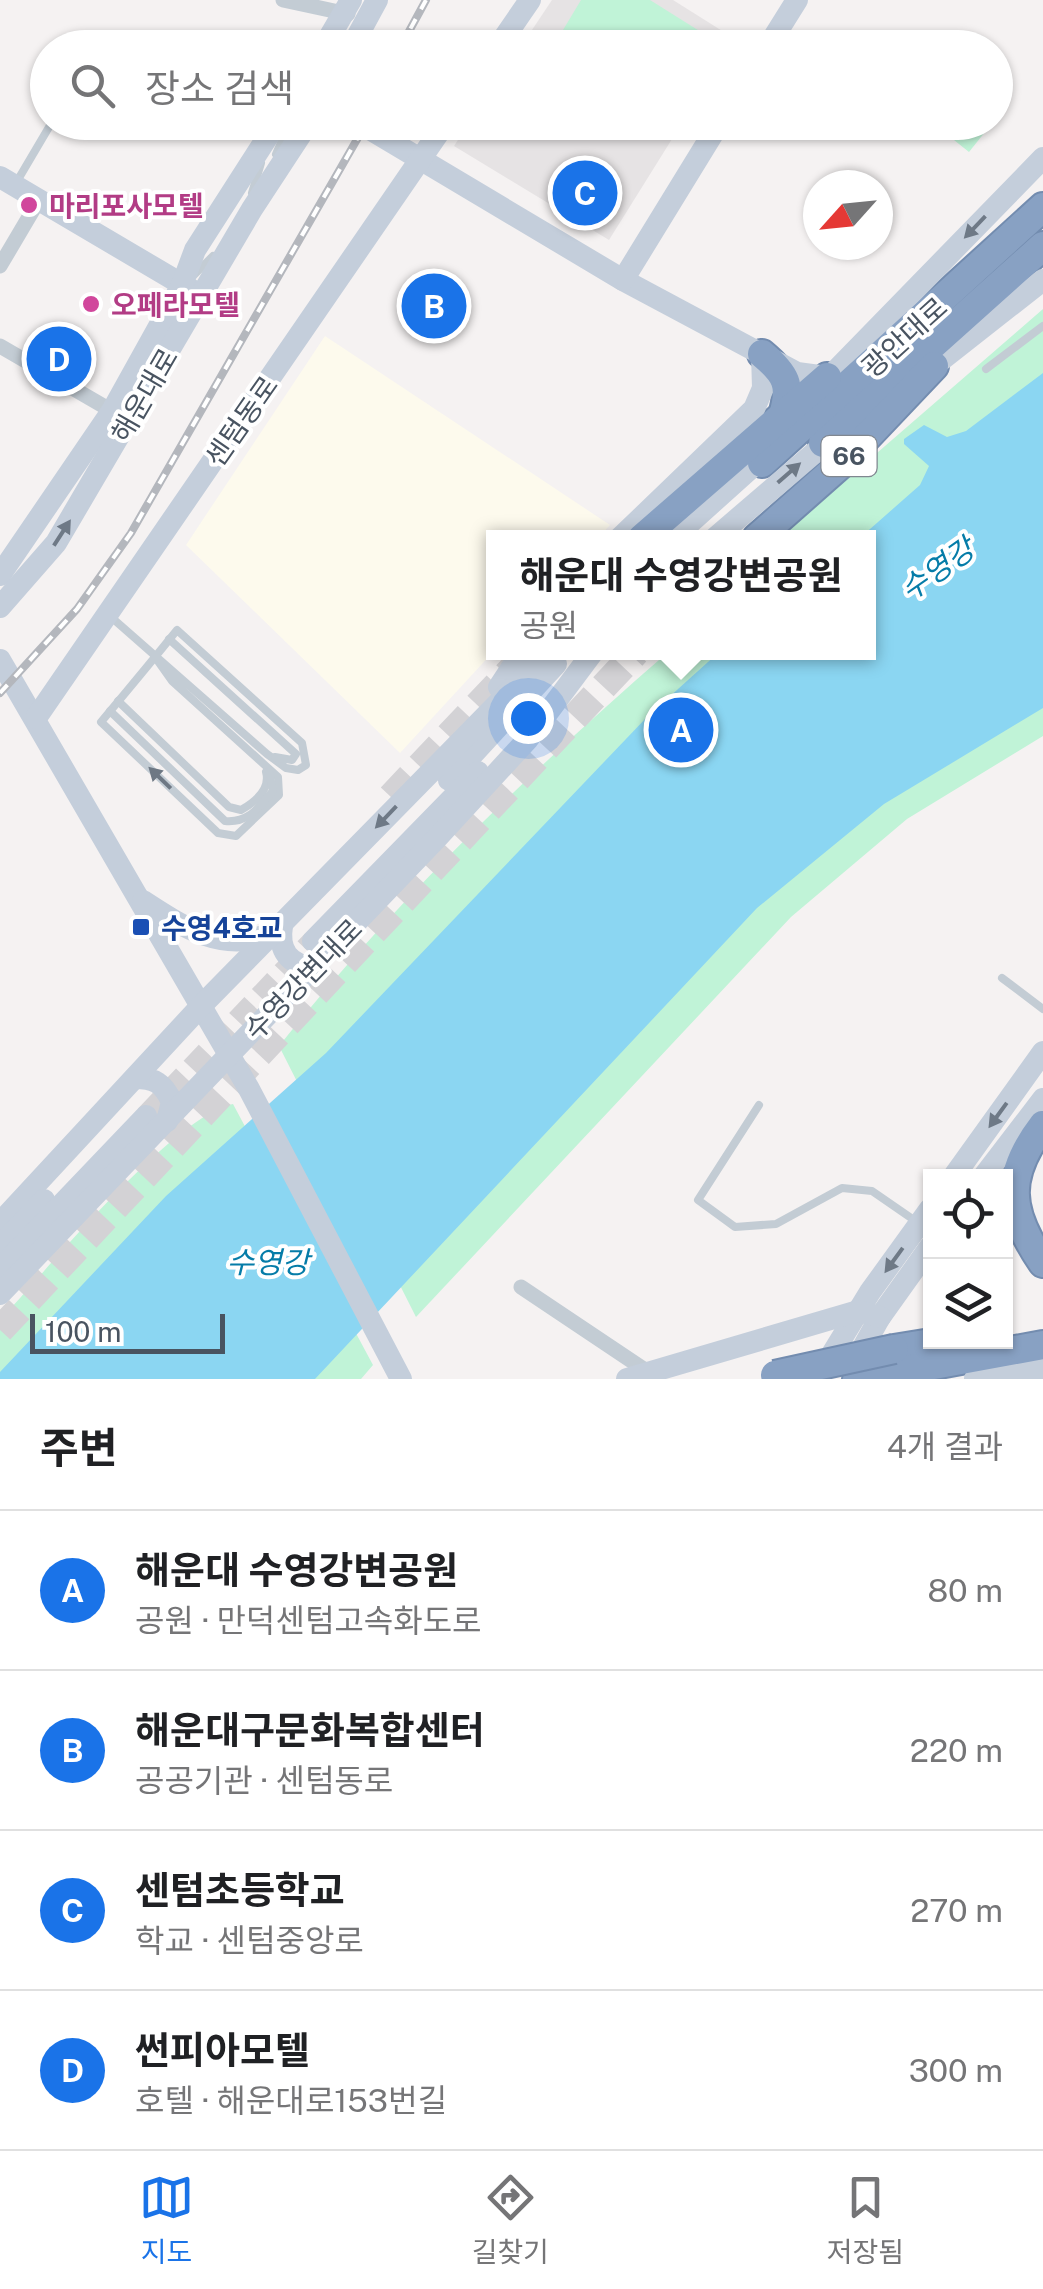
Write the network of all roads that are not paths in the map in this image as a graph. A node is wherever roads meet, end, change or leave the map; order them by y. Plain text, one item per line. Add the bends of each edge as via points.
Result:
1 (283, 0) edge
2 (377, 0) edge
3 (530, 0) edge
4 (797, 0) edge
5 (350, 9) edge
6 (335, 30) edge
7 (509, 30) edge
8 (778, 30) edge
9 (39, 140) edge
10 (266, 140) edge
11 (282, 140) edge
12 (297, 140) edge
13 (389, 140) edge
14 (434, 140) edge
15 (709, 140) edge
16 (1043, 158) edge
17 (422, 159) junction
18 (8, 181) edge
19 (39, 200) junction
20 (1043, 207) edge
21 (252, 209) junction
22 (1043, 246) edge
23 (0, 266) edge
24 (622, 280) junction
25 (1043, 280) edge
26 (192, 290) junction
27 (1043, 326) edge
28 (0, 346) edge
29 (762, 354) junction
30 (934, 366) junction
31 (986, 370) dead end
32 (828, 377) junction
33 (112, 411) junction
34 (783, 415) junction
35 (823, 443) junction
36 (762, 463) junction
37 (628, 530) edge
38 (651, 530) edge
39 (682, 530) edge
40 (724, 530) edge
41 (766, 530) edge
42 (1, 573) edge
43 (0, 608) edge
44 (108, 614) junction
45 (170, 639) junction
46 (155, 657) junction
47 (0, 660) edge
48 (517, 660) edge
49 (548, 660) edge
50 (554, 660) edge
51 (585, 660) edge
52 (586, 660) edge
53 (0, 682) edge
54 (21, 694) junction
55 (118, 701) junction
56 (110, 711) junction
57 (36, 718) junction
58 (469, 733) junction
59 (265, 758) junction
60 (140, 899) junction
61 (294, 932) junction
62 (313, 968) junction
63 (1002, 978) dead end
64 (201, 1006) junction
65 (1043, 1009) edge
66 (1043, 1052) edge
67 (230, 1056) junction
68 (134, 1078) junction
69 (248, 1089) junction
70 (197, 1090) junction
71 (1043, 1099) edge
72 (759, 1105) dead end
73 (150, 1113) junction
74 (1043, 1125) edge
75 (959, 1169) edge
76 (989, 1169) edge
77 (923, 1220) edge
78 (0, 1223) edge
79 (923, 1228) edge
80 (0, 1246) edge
81 (923, 1255) edge
82 (1043, 1263) edge
83 (0, 1269) edge
84 (521, 1287) dead end
85 (0, 1294) edge
86 (869, 1314) junction
87 (1043, 1326) edge
88 (1013, 1331) edge
89 (923, 1344) edge
90 (1043, 1345) edge
91 (1043, 1368) edge
92 (638, 1375) edge
93 (767, 1377) edge
94 (857, 1378) edge
95 (401, 1379) edge
96 (817, 1379) edge
97 (975, 1379) edge

1 - 5 street
2 - 5 main road
3 - 7 main road
4 - 8 main road
5 - 6 main road
9 - 18 lane
10 - 26 main road, 해운대로 via 195,250
11 - 21 lane
12 - 21 main road, 해운대로
13 - 17 main road
14 - 17 main road, 센텀동로
15 - 24 main road
16 -> 32 main road
17 - 24 main road
17 - 44 main road, 센텀동로
18 - 19 main road
19 - 23 street
19 - 26 main road
20 - 36 highway, 광안대로
21 - 26 main road, 해운대로
22 - 35 highway, 광안대로
24 - 29 main road
25 - 30 main road
26 - 33 main road, 해운대로
43 -> 26 main road, 해운대로 via 56,543
27 - 31 lane
28 - 33 street
29 - 32 main road via 798,374
29 - 34 highway via 782,371 790,390
29 - 37 main road via 763,388 754,410
30 - 35 main road
30 - 41 highway, 66
32 - 34 highway, 66
32 - 36 main road
33 - 42 main road, 해운대로
34 - 38 highway, 66
40 -> 35 main road
36 - 39 main road
44 - 46 lane
44 - 57 main road, 센텀동로
45 - 46 lane
45 - 59 lane via 296,754 292,760
45 - 59 lane via 177,630 308,754 298,770
46 - 55 lane
46 - 59 lane via 172,681
47 - 54 main road
48 - 58 main road
49 - 58 main road, 수영강변대로
50 - 61 main road via 532,692
51 - 61 main road
52 - 62 main road, 수영강변대로 via 528,739
53 - 54 main road
54 - 57 main road
55 - 56 lane
55 - 59 lane via 229,808 252,804 266,788
56 - 59 lane via 225,821 240,823 273,791
59 -> 56 lane via 278,777 279,795 236,836 218,834 101,722
57 - 60 main road
58 -> 61 main road, 수영강변대로
60 - 61 main road via 208,937 244,944
60 - 64 main road
61 - 62 main road via 280,940 286,957
61 - 64 main road, 수영강변대로
62 - 67 main road, 수영강변대로
63 - 65 lane
64 - 67 main road
64 - 68 main road, 수영강변대로
66 -> 75 main road
67 - 69 main road
67 - 70 main road, 수영강변대로
68 - 73 main road via 152,1078 166,1088 172,1102
68 - 78 main road, 수영강변대로
69 - 70 main road
69 - 95 main road
70 - 73 main road, 수영강변대로
71 - 76 main road
72 - 77 lane via 698,1200 735,1227 776,1224 842,1188 872,1191
73 - 80 main road
73 - 83 main road
73 - 85 main road, 수영강변대로
74 - 82 highway via 1011,1184 1021,1226
79 -> 86 main road
81 - 86 main road
84 - 92 street
86 - 92 main road
86 - 94 main road
86 - 96 main road
87 - 88 highway
89 - 93 highway, bridge
90 - 94 highway
91 - 97 main road

